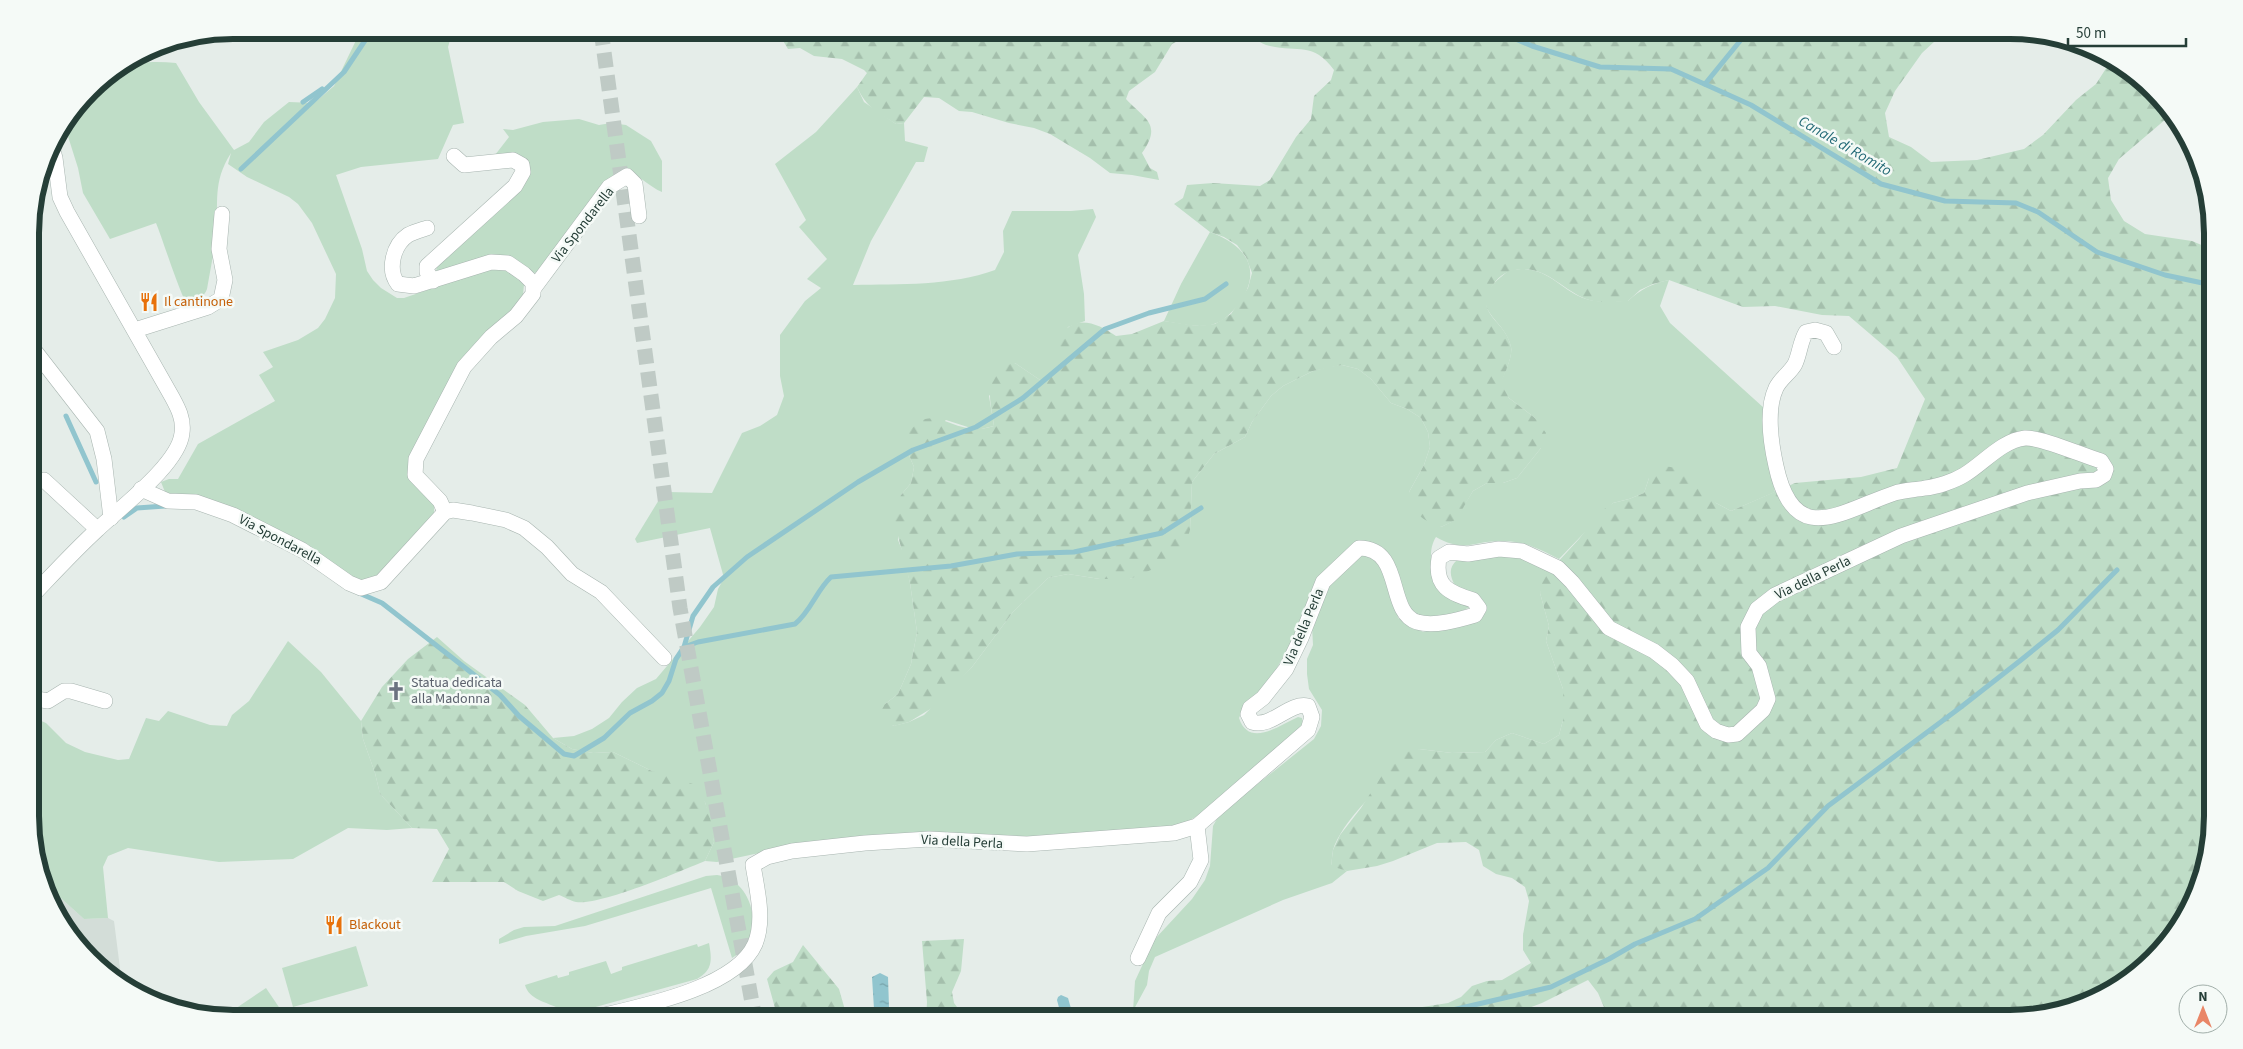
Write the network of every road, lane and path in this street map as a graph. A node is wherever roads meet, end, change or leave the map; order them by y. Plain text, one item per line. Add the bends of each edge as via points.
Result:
1 (454, 156) dead end
2 (55, 157) edge
3 (222, 214) dead end
4 (639, 216) dead end
5 (427, 228) dead end
6 (433, 281) junction
7 (534, 288) junction
8 (135, 330) junction
9 (1834, 347) dead end
10 (39, 356) edge
11 (44, 480) dead end
12 (141, 489) junction
13 (445, 512) junction
14 (111, 518) junction
15 (98, 529) junction
16 (39, 589) edge
17 (664, 658) dead end
18 (39, 699) edge
19 (105, 701) dead end
20 (1197, 826) junction
21 (1138, 958) dead end
22 (621, 1010) edge

1 - 6 street via 464,165 513,160 522,165 523,172 515,186 426,266 426,272
2 - 8 street via 60,196 67,212
3 - 8 street via 219,248 225,280 221,298 208,307
4 - 7 street, Via Spondarella via 635,184 627,176 609,187
5 - 6 street via 401,241 392,269 395,279 404,286
6 - 7 street via 502,261 524,274
7 - 13 street, Via Spondarella via 516,316 464,367 416,459 415,474 440,501
8 - 12 street via 182,417 182,433 176,452
9 - 20 street, Via della Perla via 1826,333 1806,332 1794,365 1776,387 1772,399 1773,454 1780,485 1799,513 1828,519 1897,492 1936,485 1963,476 2002,447 2026,438 2101,462 2106,468 2104,475 2096,480 2080,480 2028,493 1900,536 1775,595 1757,609 1748,627 1749,653 1759,666 1768,699 1763,710 1737,734 1728,735 1707,724 1687,681 1672,665 1654,651 1609,628 1572,582 1558,568 1538,557 1522,551 1499,549 1468,554 1449,552 1439,558 1436,570 1451,594 1473,600 1479,608 1475,615 1426,624 1415,621 1407,613 1383,558 1370,548 1359,548 1323,582 1286,669 1248,714 1252,722 1258,724 1298,706 1308,706 1312,717 1308,730
10 - 14 street via 97,431
11 - 15 street
12 - 13 street, Via Spondarella via 168,501 196,502 233,515 302,550 361,588 381,582
12 - 14 street
13 - 17 street via 472,513 506,520 524,528 572,574 601,592
14 - 15 street
15 - 16 street
18 - 19 street via 48,701 64,691 71,691
20 - 21 street via 1201,860 1190,882 1158,913
20 - 22 street, Via della Perla via 1158,835 1027,844 929,839 865,842 767,857 753,865 760,908 758,932 754,946 740,963 695,990

